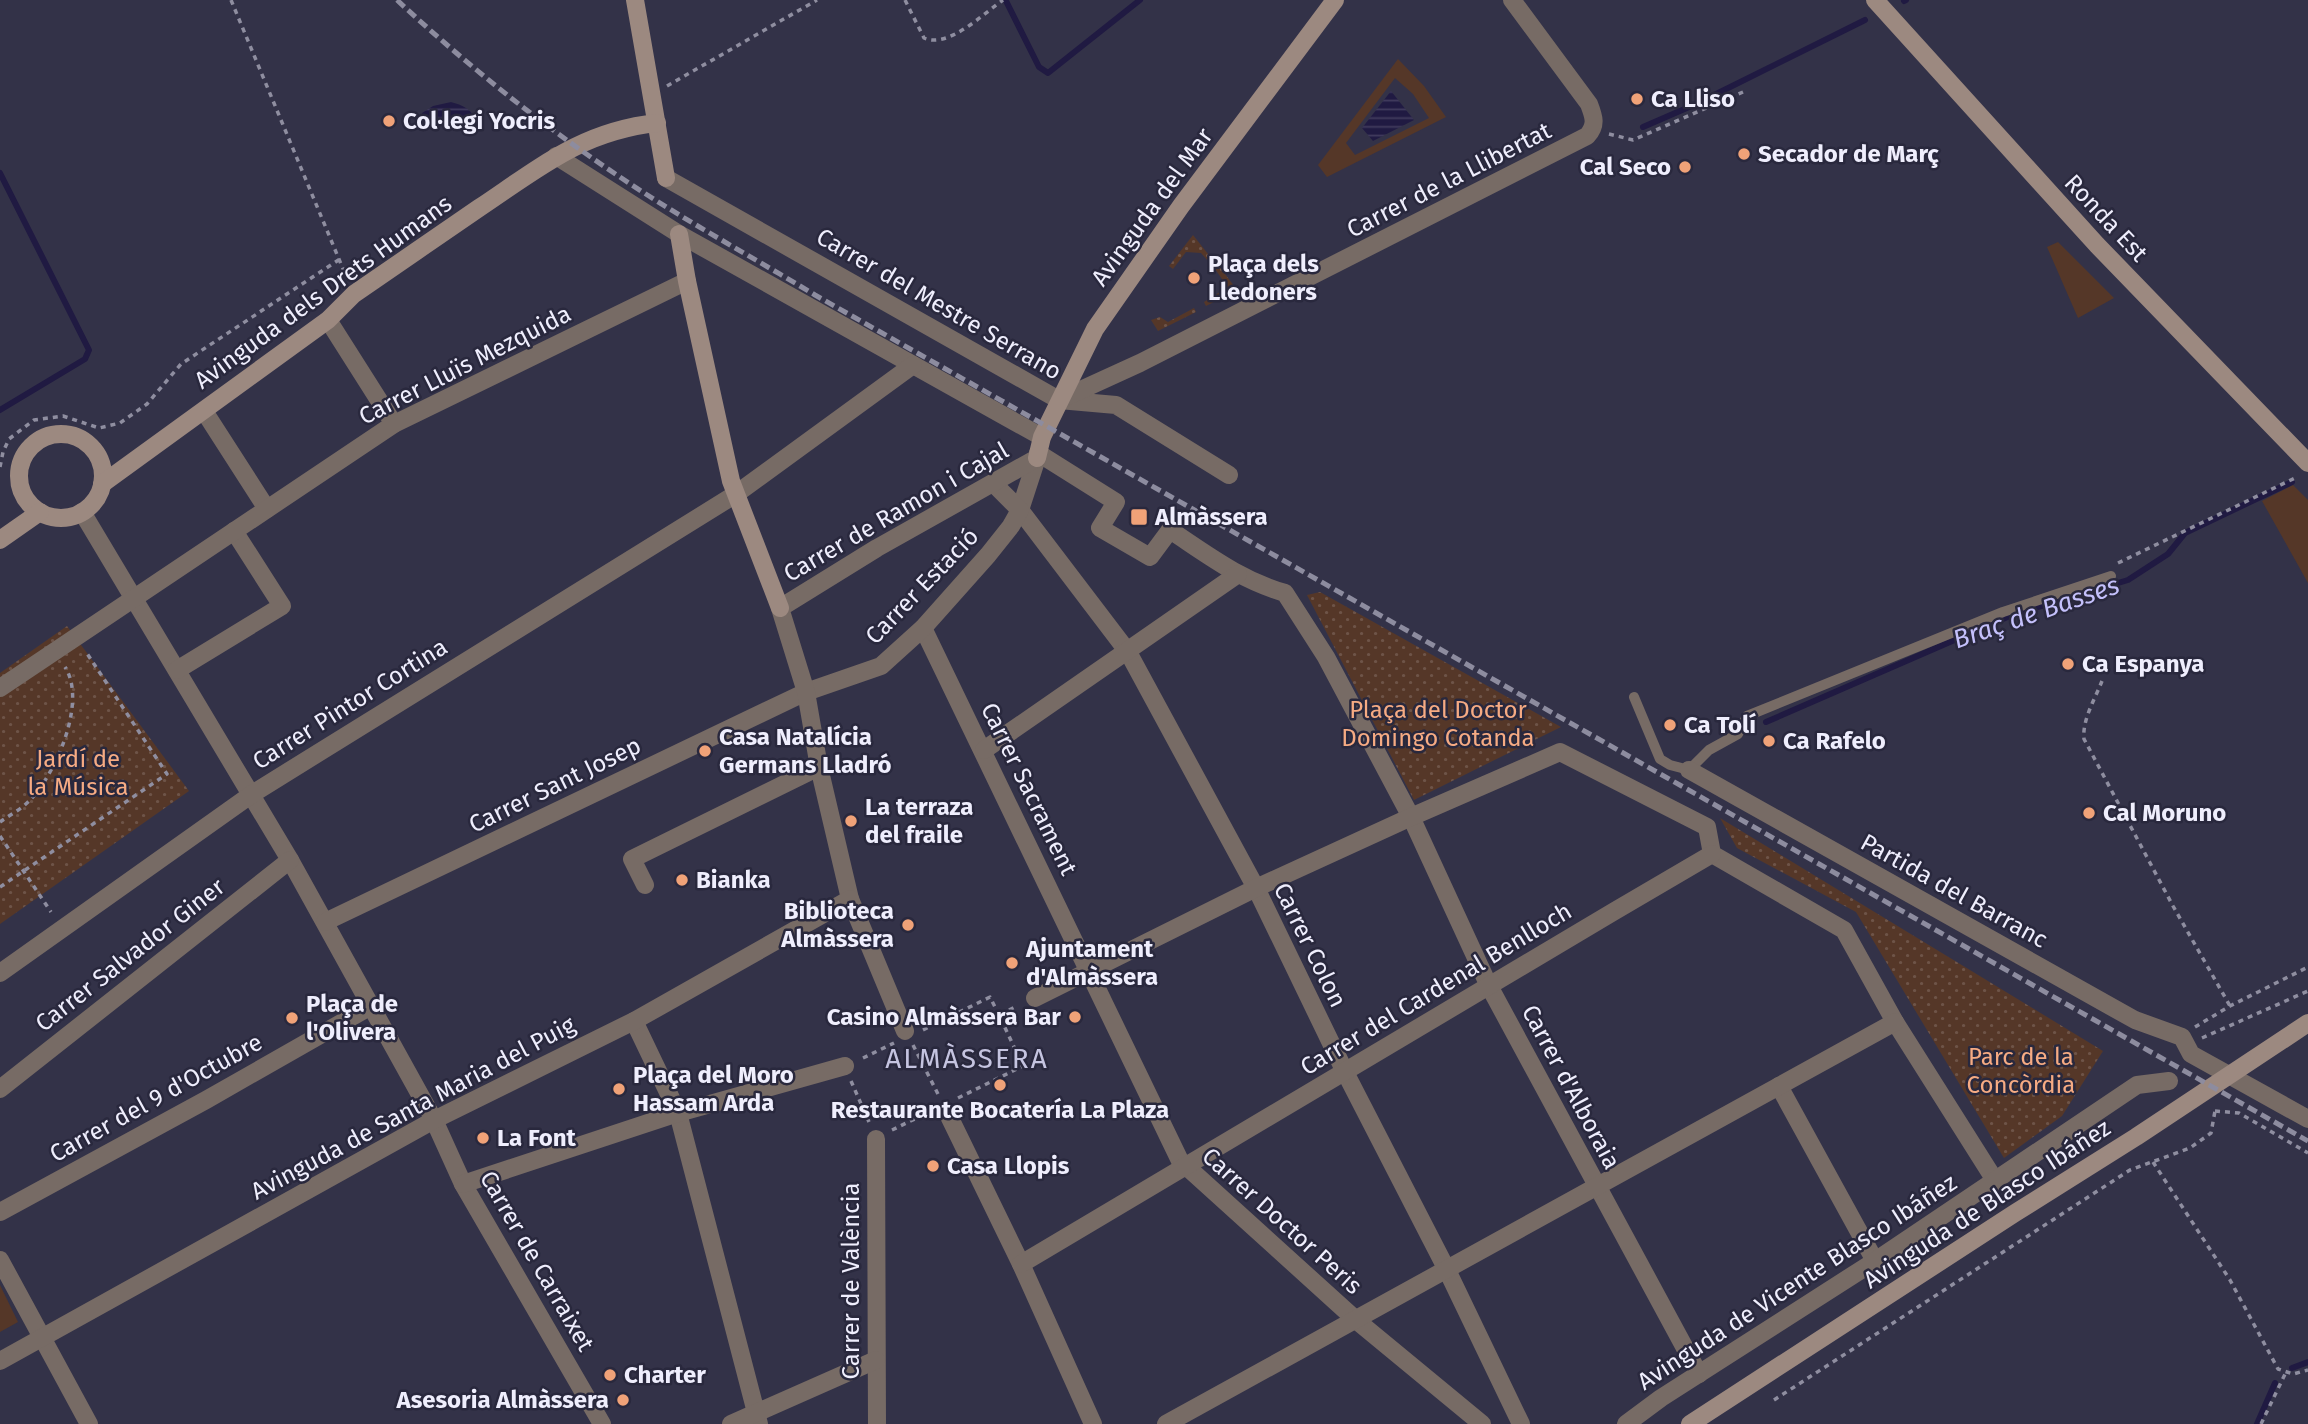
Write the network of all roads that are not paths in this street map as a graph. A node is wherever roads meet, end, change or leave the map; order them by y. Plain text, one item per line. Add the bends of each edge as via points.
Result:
1 (635, 0) edge
2 (1335, 0) edge
3 (1512, 0) edge
4 (1875, 0) edge
5 (657, 123) junction
6 (556, 156) junction
7 (679, 234) junction
8 (687, 281) junction
9 (328, 320) junction
10 (913, 365) junction
11 (1059, 400) junction
12 (204, 411) junction
13 (394, 425) junction
14 (1039, 450) junction
15 (2308, 463) edge
16 (1229, 475) dead end
17 (993, 483) junction
18 (102, 484) junction
19 (736, 494) junction
20 (267, 509) junction
21 (1020, 510) junction
22 (40, 512) junction
23 (82, 512) junction
24 (234, 531) junction
25 (0, 540) edge
26 (1238, 574) junction
27 (2111, 576) road end
28 (134, 598) junction
29 (780, 608) junction
30 (923, 628) junction
31 (1128, 652) junction
32 (177, 670) junction
33 (0, 688) edge
34 (806, 692) junction
35 (1634, 697) dead end
36 (984, 750) junction
37 (819, 767) junction
38 (1689, 770) junction
39 (252, 794) junction
40 (1410, 817) junction
41 (1713, 853) junction
42 (290, 860) junction
43 (645, 885) dead end
44 (1255, 888) junction
45 (850, 899) junction
46 (325, 922) junction
47 (1089, 971) junction
48 (0, 973) edge
49 (1488, 984) junction
50 (1035, 998) road end
51 (371, 1006) junction
52 (634, 1021) junction
53 (1895, 1022) junction
54 (2308, 1023) edge
55 (907, 1034) road end
56 (845, 1066) road end
57 (1345, 1073) junction
58 (2169, 1081) dead end
59 (1779, 1086) junction
60 (0, 1090) edge
61 (945, 1108) road end
62 (678, 1113) junction
63 (2305, 1114) edge
64 (434, 1120) junction
65 (876, 1139) road end
66 (1186, 1166) junction
67 (1996, 1182) junction
68 (463, 1184) junction
69 (1597, 1187) junction
70 (0, 1213) edge
71 (0, 1260) edge
72 (1875, 1261) junction
73 (1021, 1264) junction
74 (1447, 1270) junction
75 (1356, 1320) junction
76 (42, 1337) junction
77 (876, 1360) junction
78 (0, 1361) edge
79 (1699, 1374) junction
80 (758, 1418) edge
81 (89, 1424) edge
82 (602, 1424) edge
83 (731, 1424) edge
84 (877, 1424) edge
85 (1093, 1424) edge
86 (1166, 1424) edge
87 (1482, 1424) edge
88 (1521, 1424) edge
89 (1626, 1424) edge
90 (1690, 1424) edge

1 - 5 street
2 - 11 street, Avinguda del Mar via 1117,295
3 - 11 street, Carrer de la Llibertat via 1589,104 1594,128 1573,145
4 - 15 street, Ronda Est via 2097,245
5 - 6 street, Avinguda dels Drets Humans via 601,135
5 - 11 street, Carrer del Mestre Serrano via 666,178
6 - 7 street
6 - 9 street, Avinguda dels Drets Humans via 354,294
7 - 8 street
7 - 10 street
8 - 13 street, Carrer Lluïs Mezquida
8 - 19 street
9 - 12 street, Avinguda dels Drets Humans
9 - 13 street
10 - 14 street
10 - 19 street, Carrer Pintor Cortina
11 - 14 street, Avinguda del Mar
11 - 16 street, Carrer del Mestre Serrano via 1116,405
12 - 18 street, Avinguda dels Drets Humans
12 - 20 street
13 - 20 street, Carrer Lluïs Mezquida
14 - 17 street, Carrer de Ramon i Cajal
14 - 21 street
14 - 26 street via 1116,502 1100,528 1150,557 1170,530
17 - 21 street, Carrer Colon
17 - 29 street, Carrer de Ramon i Cajal
18 - 22 street via 98,457 89,445 64,434 50,435 27,451 19,478 29,504
18 - 23 street
19 - 29 street
19 - 39 street, Carrer Pintor Cortina
20 - 24 street, Carrer Lluïs Mezquida
21 - 30 street, Carrer Estació via 1012,526
21 - 31 street, Carrer Colon
22 - 23 street via 60,518
22 - 25 street
23 - 28 street, Carrer de Carraixet
24 - 28 street, Carrer Lluïs Mezquida
24 - 32 street via 282,606
26 - 31 street
26 - 40 street via 1285,593 1326,657
27 - 38 lane via 2003,612 1747,716 1738,734 1709,750
28 - 32 street, Carrer de Carraixet
28 - 33 street, Carrer Lluïs Mezquida
29 - 34 street
30 - 34 street, Carrer Estació via 881,666
30 - 36 street, Carrer Sacrament
31 - 36 street
31 - 44 street, Carrer Colon
32 - 39 street, Carrer de Carraixet
34 - 37 street
34 - 46 street, Carrer Sant Josep
35 - 38 lane via 1660,759
36 - 47 street, Carrer Sacrament
37 - 43 street via 632,859
37 - 45 street
38 - 63 street, Partida del Barranc via 2134,1020 2182,1037 2191,1054
39 - 42 street, Carrer de Carraixet
39 - 48 street, Carrer Pintor Cortina
40 - 41 street via 1560,751 1707,827
40 - 44 street
40 - 49 street, Carrer d'Alboraia
41 - 49 street, Carrer del Cardenal Benlloch
41 - 53 street via 1844,930
42 - 46 street, Carrer de Carraixet
42 - 60 street, Carrer Salvador Giner
44 - 47 street
44 - 57 street, Carrer Colon
45 - 52 street, Avinguda de Santa Maria del Puig
45 - 55 street
46 - 51 street, Carrer de Carraixet
47 - 50 street
47 - 66 street, Carrer Doctor Peris
49 - 57 street, Carrer del Cardenal Benlloch
49 - 69 street, Carrer d'Alboraia
51 - 64 street, Carrer de Carraixet
51 - 70 street, Carrer del 9 d'Octubre
52 - 62 street
52 - 64 street, Avinguda de Santa Maria del Puig
53 - 59 street
53 - 67 street
54 - 90 street, Avinguda de Blasco Ibáñez
56 - 62 street
57 - 66 street, Carrer del Cardenal Benlloch
57 - 74 street, Carrer Colon
58 - 67 street, Avinguda de Blasco Ibáñez via 2137,1085
59 - 69 street
59 - 72 street
61 - 73 street
62 - 68 street
62 - 80 street
64 - 68 street, Carrer de Carraixet
64 - 76 street, Avinguda de Santa Maria del Puig
65 - 77 street, Carrer de València
66 - 73 street, Carrer del Cardenal Benlloch
66 - 75 street, Carrer Doctor Peris
67 - 72 street, Avinguda de Vicente Blasco Ibáñez
68 - 82 street, Carrer de Carraixet
69 - 74 street
69 - 79 street, Carrer d'Alboraia
71 - 76 street
72 - 79 street, Avinguda de Vicente Blasco Ibáñez
73 - 85 street
74 - 75 street
74 - 88 street, Carrer Colon
75 - 86 street
75 - 87 street, Carrer Doctor Peris
76 - 78 street, Avinguda de Santa Maria del Puig
76 - 81 street
77 - 80 street
77 - 84 street, Carrer de València
79 - 89 street, Avinguda de Vicente Blasco Ibáñez
80 - 83 street

